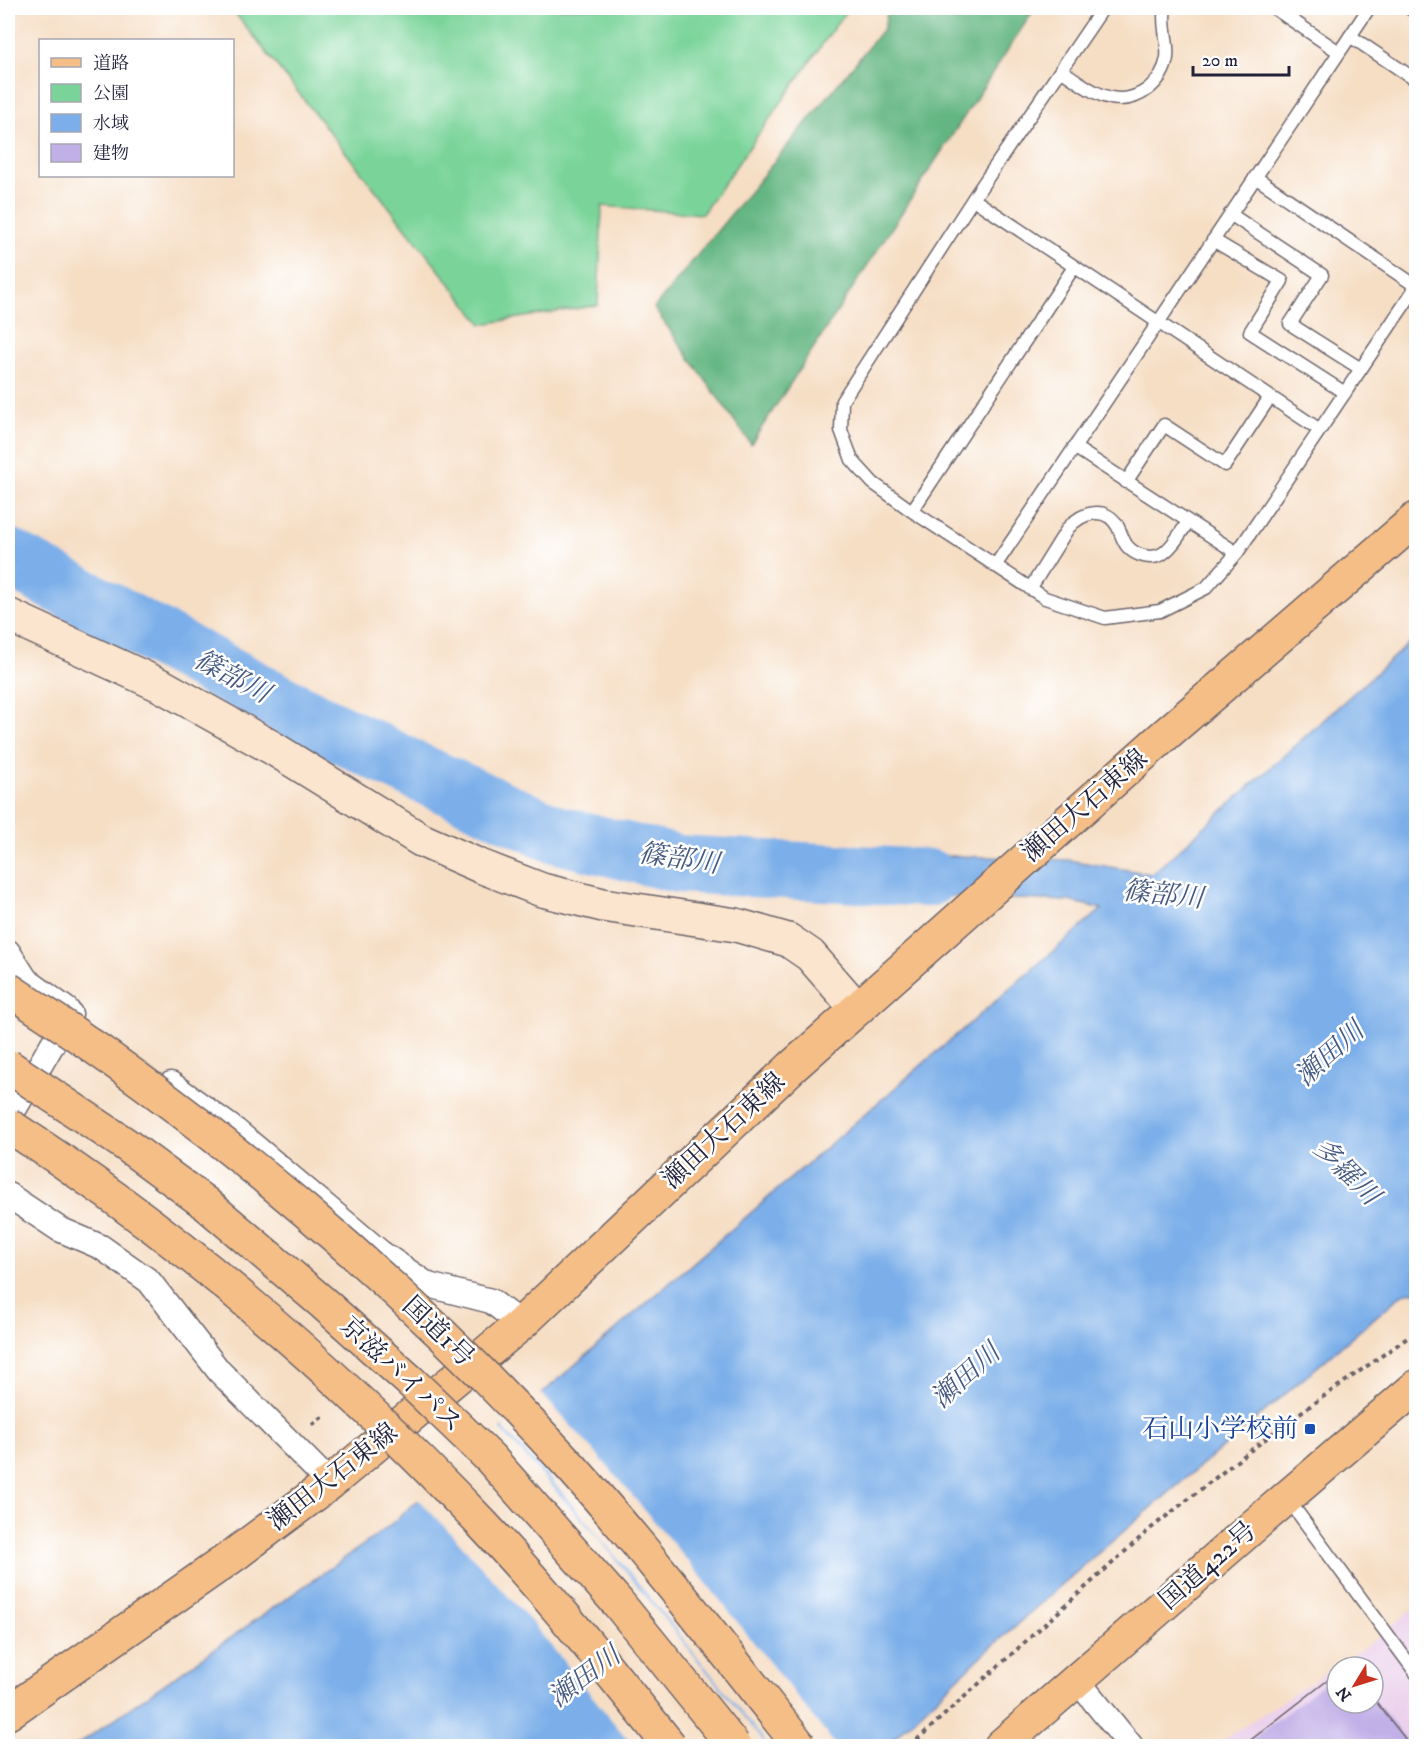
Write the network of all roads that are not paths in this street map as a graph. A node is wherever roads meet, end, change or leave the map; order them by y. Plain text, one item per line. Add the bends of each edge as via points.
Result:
1 (1103, 8) edge
2 (1165, 8) edge
3 (1274, 8) edge
4 (1369, 8) edge
5 (1409, 8) edge
6 (1416, 12) edge
7 (1350, 36) junction
8 (1339, 52) junction
9 (1061, 70) junction
10 (1416, 80) edge
11 (1255, 177) junction
12 (973, 199) junction
13 (1230, 214) junction
14 (1213, 240) junction
15 (1074, 267) junction
16 (1416, 286) edge
17 (1158, 322) junction
18 (1361, 369) junction
19 (1345, 393) junction
20 (1270, 397) junction
21 (1320, 430) junction
22 (1074, 447) junction
23 (1126, 482) junction
24 (912, 511) junction
25 (1416, 519) edge
26 (1188, 522) junction
27 (1237, 553) junction
28 (995, 566) junction
29 (1030, 589) junction
30 (8, 615) edge
31 (8, 952) edge
32 (8, 989) edge
33 (857, 1009) junction
34 (70, 1013) junction
35 (8, 1066) edge
36 (8, 1122) edge
37 (8, 1195) edge
38 (520, 1324) junction
39 (1416, 1387) edge
40 (330, 1483) junction
41 (1287, 1498) junction
42 (1416, 1673) edge
43 (1077, 1680) junction
44 (8, 1713) edge
45 (670, 1746) edge
46 (734, 1746) edge
47 (800, 1746) edge
48 (1001, 1746) edge
49 (1131, 1746) edge

1 - 9 lane
2 - 9 lane via 1168,45 1162,75 1139,95 1105,97
3 - 8 lane
4 - 7 lane
5 - 6 lane
7 - 8 lane
7 - 10 lane
8 - 11 lane
9 - 12 lane
11 - 13 lane
11 - 16 lane
12 - 15 lane
12 - 24 lane via 842,401 841,430 852,460 873,483
13 - 14 lane
13 - 18 lane via 1322,275 1290,324
14 - 17 lane
14 - 19 lane via 1282,281 1250,332
15 - 17 lane
15 - 24 lane
16 - 18 lane
17 - 20 lane
17 - 22 lane
18 - 19 lane
19 - 21 lane
20 - 21 lane
20 - 23 lane via 1225,465 1164,425
21 - 27 lane
22 - 23 lane
22 - 28 lane
23 - 26 lane
24 - 28 lane
25 - 33 main road, 瀬田大石東線
26 - 27 lane
26 - 29 lane via 1171,546 1151,557 1136,554 1127,546 1108,515 1084,514 1068,528
27 - 29 lane via 1206,588 1160,611 1105,618
28 - 29 lane
30 - 33 street via 162,686 421,840 480,866 542,890 603,905 736,925 788,940 810,955
31 - 34 street via 26,980
32 - 47 main road, 国道1号, bridge via 219,1141 323,1227 455,1348 572,1468
33 - 38 main road, 瀬田大石東線
34 - 36 street
34 - 38 street via 236,1131 381,1253 428,1285 491,1300
35 - 46 main road, 京滋バイパス, bridge via 205,1203 410,1381 490,1458 610,1594
36 - 45 main road, 京滋バイパス, bridge via 218,1277 320,1364 484,1526 587,1642
37 - 40 street via 59,1229 101,1246 149,1281 219,1371
38 - 40 main road, 瀬田大石東線
39 - 41 main road, 国道422号
40 - 44 main road, 瀬田大石東線
41 - 42 lane
41 - 43 main road, 国道422号
43 - 48 main road, 国道422号
43 - 49 street

